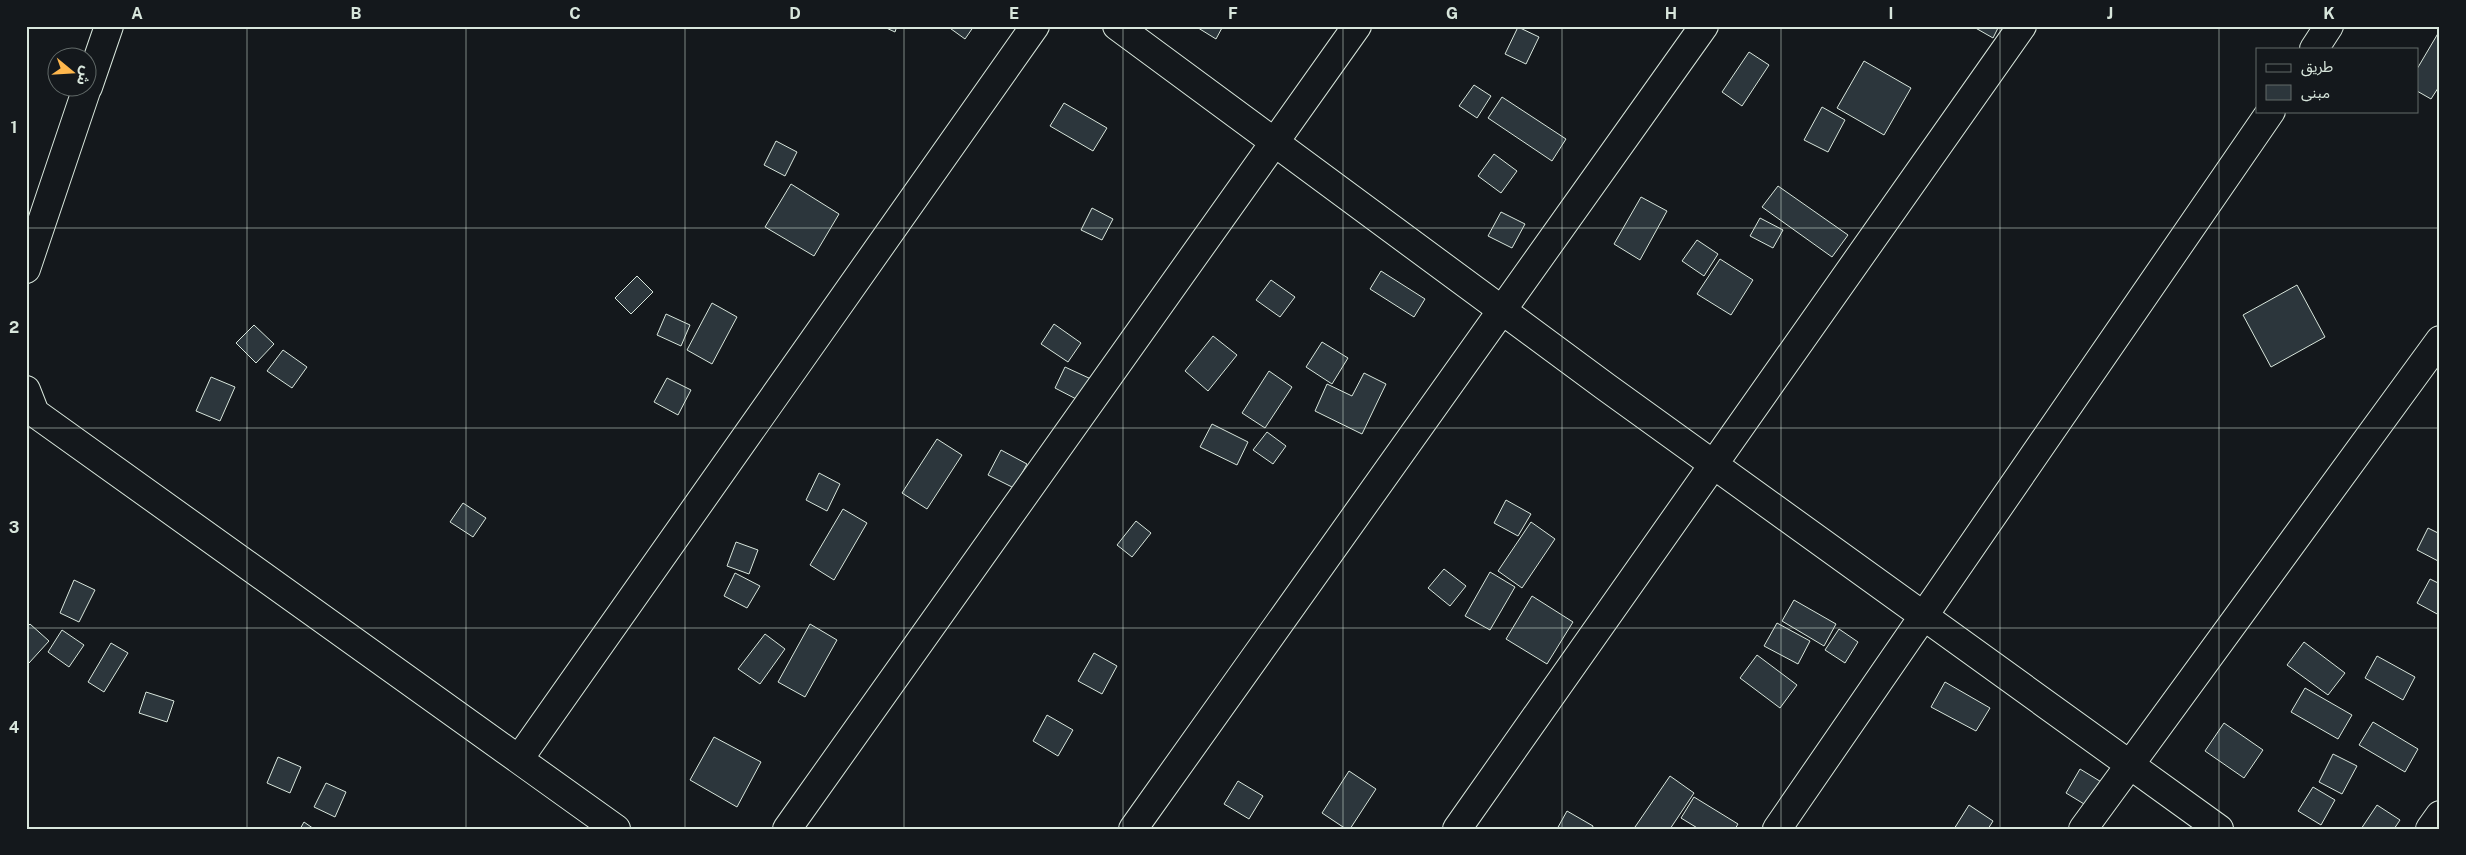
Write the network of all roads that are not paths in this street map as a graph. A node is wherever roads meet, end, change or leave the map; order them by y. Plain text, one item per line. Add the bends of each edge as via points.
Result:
1 (109, 26) edge
2 (1035, 26) edge
3 (1117, 26) edge
4 (1357, 26) edge
5 (1704, 26) edge
6 (2022, 26) edge
7 (2329, 26) edge
8 (2315, 48) edge
9 (98, 56) edge
10 (83, 98) edge
11 (2270, 112) edge
12 (1275, 142) junction
13 (26, 270) edge
14 (1502, 310) junction
15 (2440, 340) edge
16 (26, 390) edge
17 (1714, 464) junction
18 (1923, 616) junction
19 (519, 759) junction
20 (2130, 764) junction
21 (2440, 815) edge
22 (616, 829) edge
23 (788, 829) edge
24 (1133, 829) edge
25 (1457, 829) edge
26 (1777, 829) edge
27 (2083, 829) edge
28 (2219, 829) edge
29 (2430, 829) edge

1 - 9 street
2 - 19 street
3 - 12 street
4 - 12 street
5 - 14 street
6 - 17 street
7 - 8 street
10 - 13 street
11 - 18 street
12 - 14 street
12 - 23 street
14 - 17 street
14 - 24 street
15 - 20 street
16 - 19 street via 35,413
17 - 18 street
17 - 25 street
18 - 20 street
18 - 26 street
19 - 22 street
20 - 27 street
20 - 28 street
21 - 29 street

